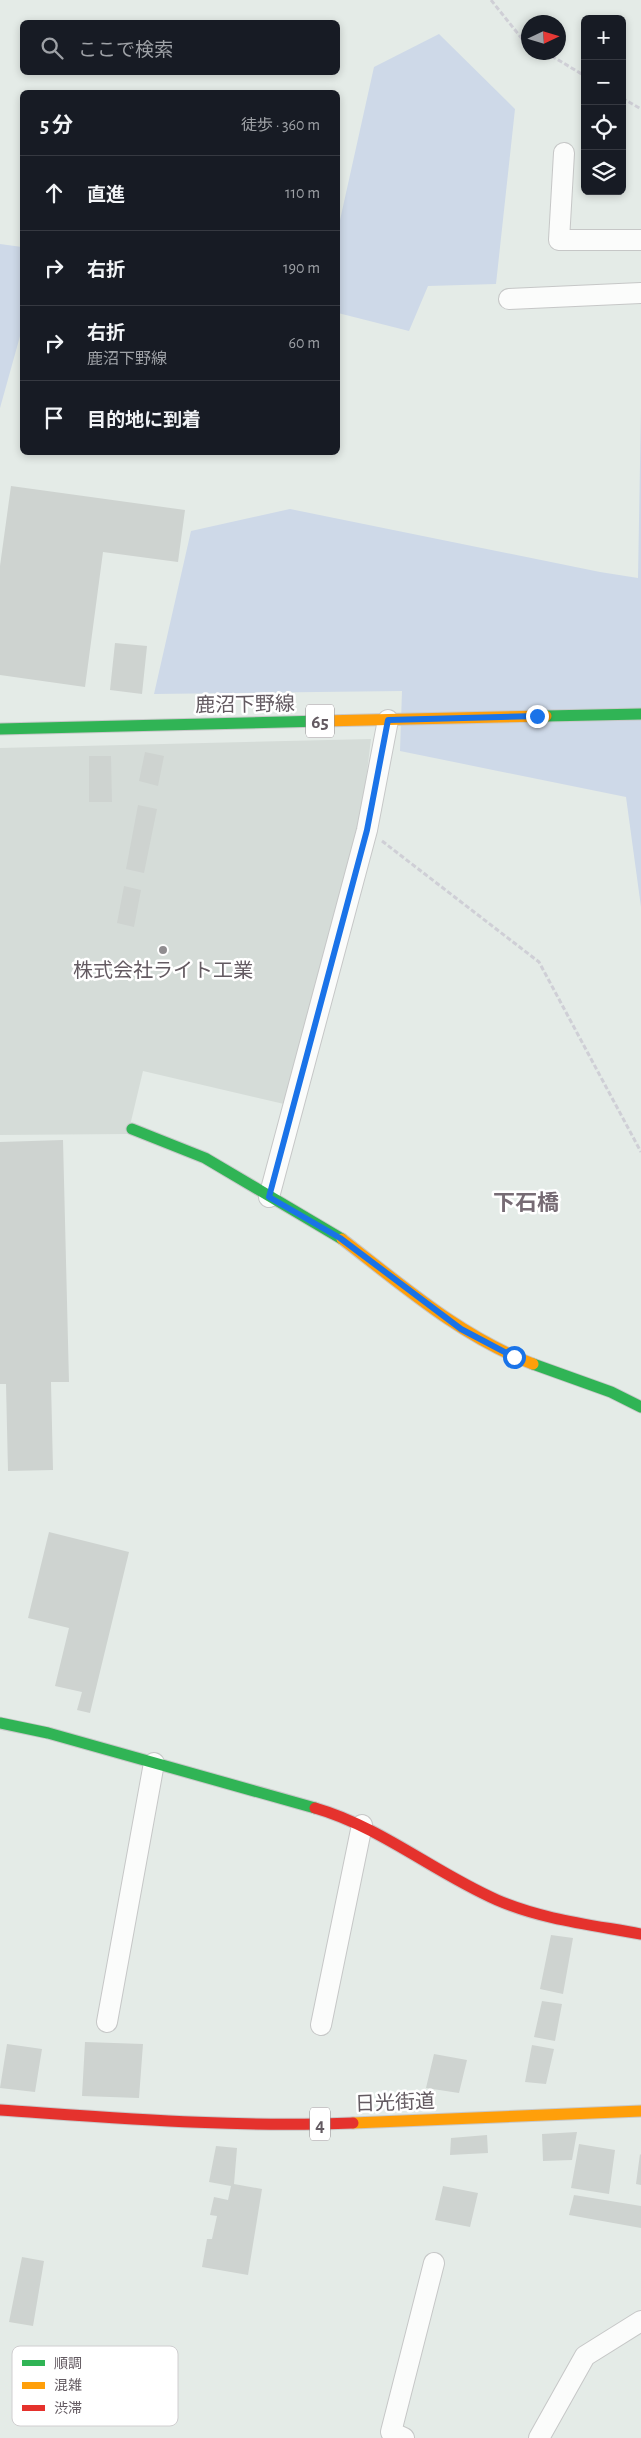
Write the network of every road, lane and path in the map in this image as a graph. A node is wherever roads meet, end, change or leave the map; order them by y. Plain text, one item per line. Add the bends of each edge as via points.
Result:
1 (491, 0) edge
2 (521, 38) edge
3 (558, 60) edge
4 (581, 74) edge
5 (626, 100) edge
6 (641, 108) edge
7 (564, 153) dead end
8 (641, 240) edge
9 (641, 294) edge
10 (509, 299) dead end
11 (641, 714) edge
12 (388, 720) junction
13 (0, 729) edge
14 (367, 830) junction
15 (132, 1129) dead end
16 (641, 1152) edge
17 (269, 1197) junction
18 (641, 1407) edge
19 (0, 1723) edge
20 (154, 1763) junction
21 (362, 1825) junction
22 (641, 1934) edge
23 (108, 2022) dead end
24 (321, 2025) dead end
25 (0, 2110) edge
26 (641, 2110) edge
27 (434, 2263) dead end
28 (641, 2321) edge
29 (404, 2438) edge
30 (539, 2438) edge

1 - 2 path
3 - 4 path
5 - 6 path
7 - 8 street via 559,240
9 - 10 street
11 - 12 main road, 鹿沼下野線 / 65
12 - 13 main road, 鹿沼下野線 / 65
12 - 14 street
14 - 16 path via 539,962
14 - 17 street
15 - 17 main road via 205,1158
17 - 18 main road via 340,1238 461,1329 514,1357 611,1392
19 - 20 main road
20 - 21 main road via 335,1814
20 - 23 street
21 - 22 main road via 498,1900 538,1914
21 - 24 street
25 - 26 main road, 日光街道 / 4 via 156,2121 297,2125
27 - 29 street via 391,2432
28 - 30 street via 585,2356

